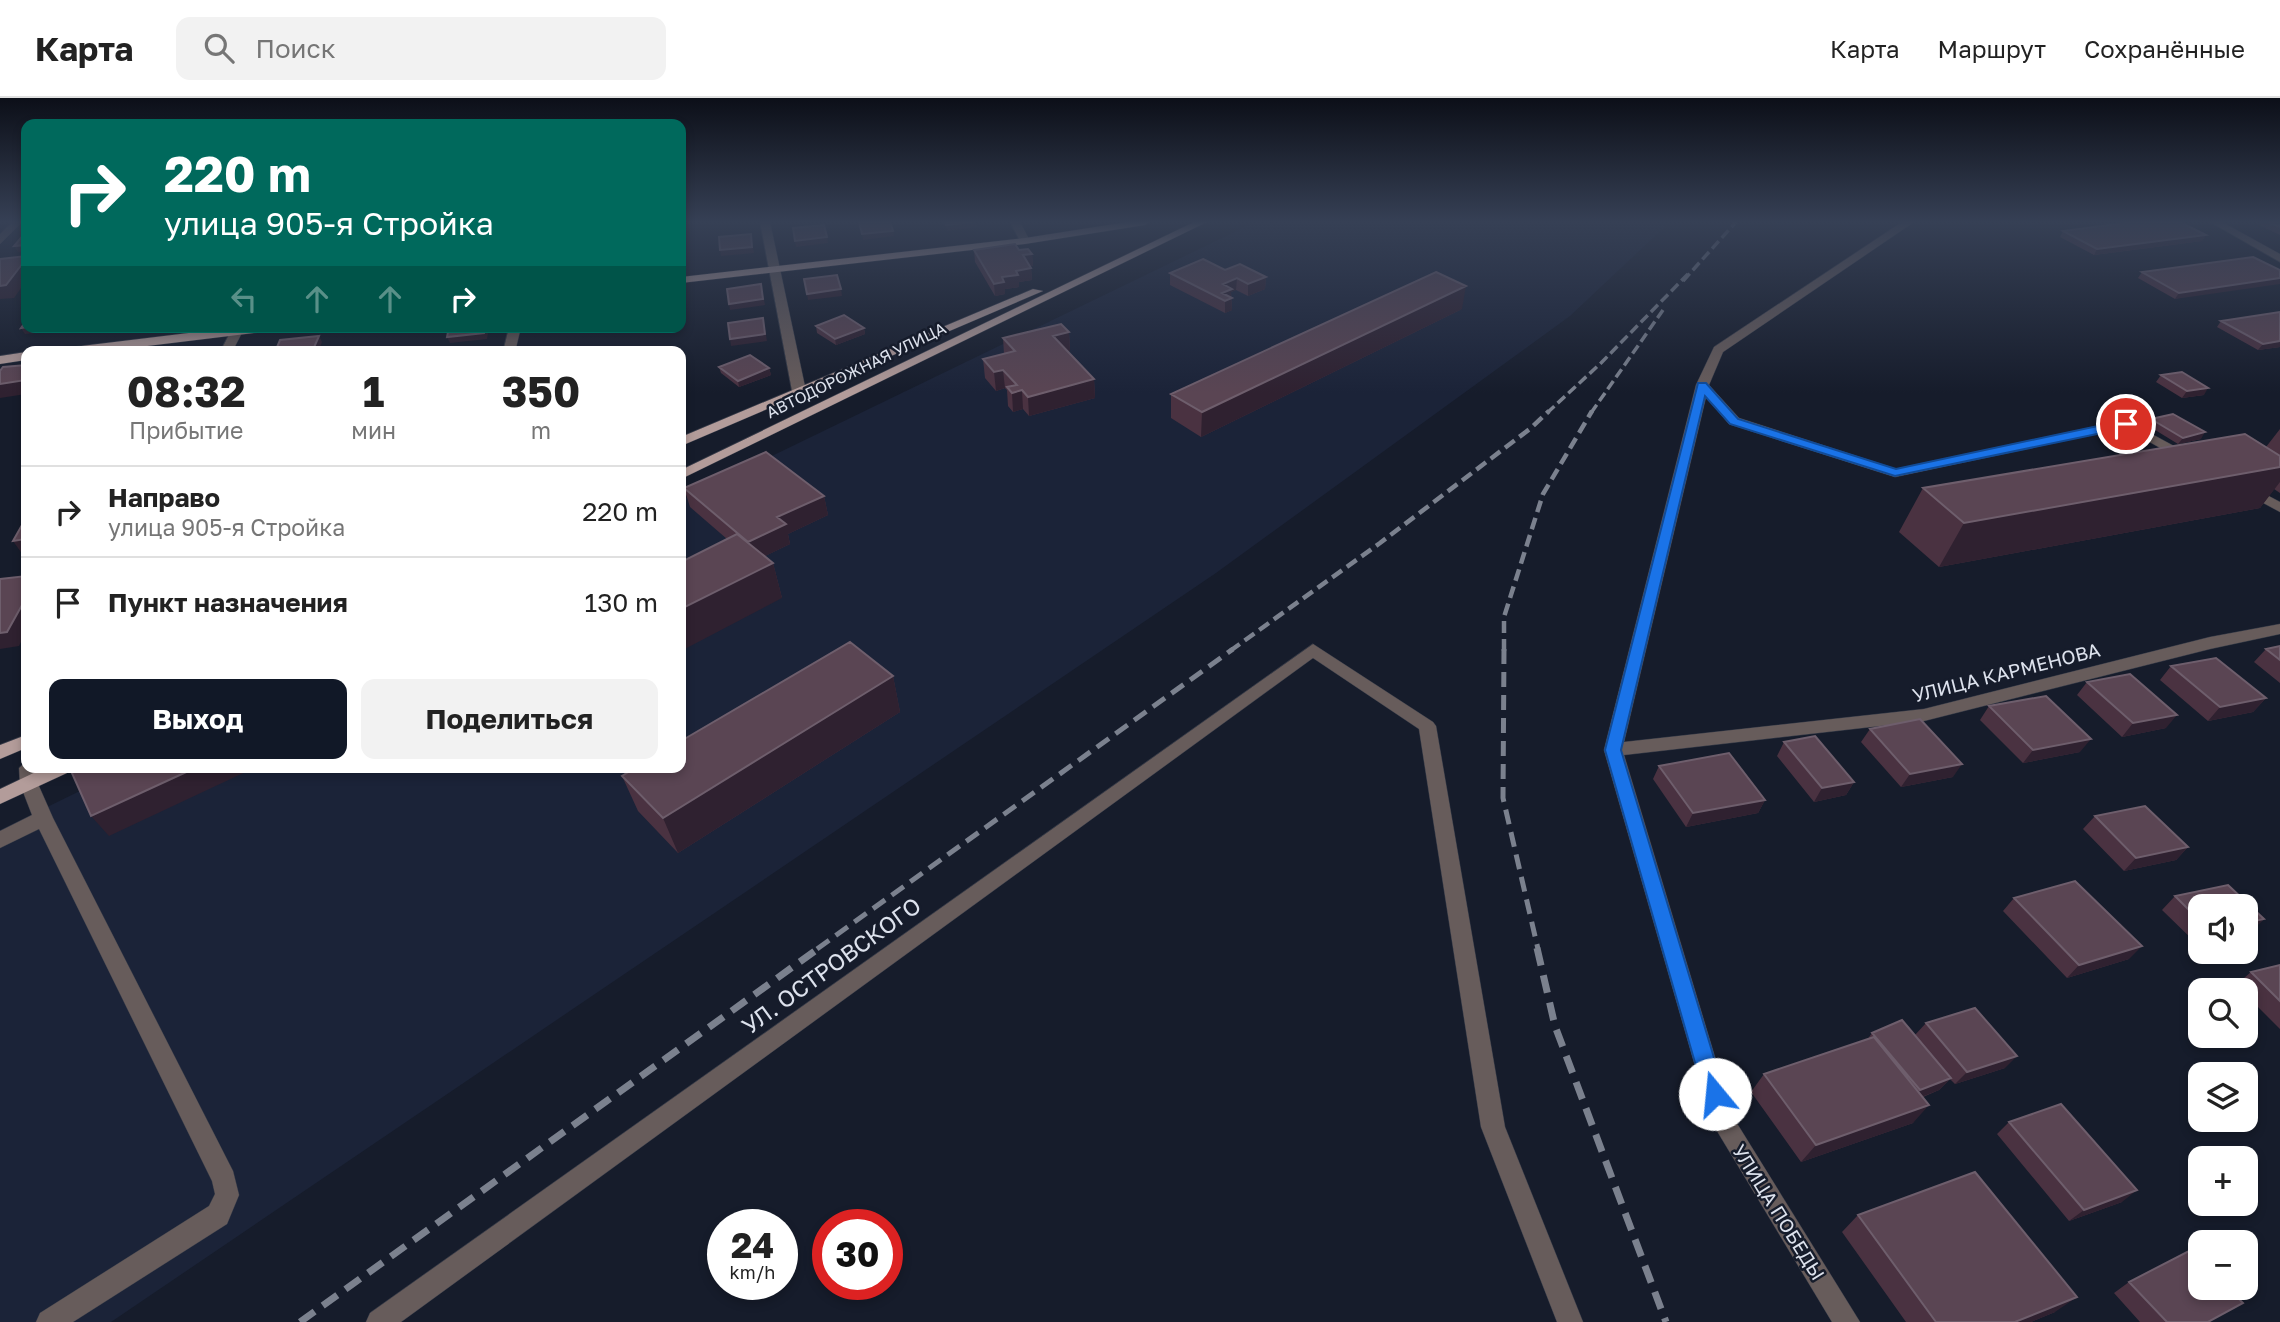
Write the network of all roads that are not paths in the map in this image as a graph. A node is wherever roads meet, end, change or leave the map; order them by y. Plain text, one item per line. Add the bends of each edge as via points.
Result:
1 (774, 279) edge
2 (1068, 279) edge
3 (1083, 279) edge
4 (1823, 279) edge
5 (208, 333) edge
6 (110, 346) edge
7 (21, 357) edge
8 (0, 360) edge
9 (1702, 385) junction
10 (799, 391) junction
11 (686, 440) edge
12 (2206, 467) edge
13 (686, 473) edge
14 (2229, 479) edge
15 (2280, 508) edge
16 (2280, 629) edge
17 (21, 743) edge
18 (1613, 750) junction
19 (0, 752) edge
20 (28, 776) edge
21 (0, 797) edge
22 (43, 818) junction
23 (0, 840) edge
24 (49, 1322) edge
25 (379, 1322) edge
26 (1570, 1322) edge
27 (1847, 1322) edge

1 - 10 street
2 - 10 main road, АВТОДОРОЖНАЯ УЛИЦА
3 - 13 main road, АВТОДОРОЖНАЯ УЛИЦА
4 - 9 street via 1718,349
5 - 6 main road
7 - 8 main road
9 - 12 street via 1734,421 1895,472 2126,424
9 - 18 street
10 - 11 main road, АВТОДОРОЖНАЯ УЛИЦА
14 - 15 street
16 - 18 street, УЛИЦА КАРМЕНОВА via 1924,715
17 - 19 main road
18 - 27 street, УЛИЦА ПОБЕДЫ via 1723,1121
20 - 21 main road
20 - 22 street
22 - 23 street
22 - 24 street via 224,1179 227,1195 218,1215
25 - 26 street, УЛ. ОСТРОВСКОГО via 1313,650 1427,726 1493,1127

